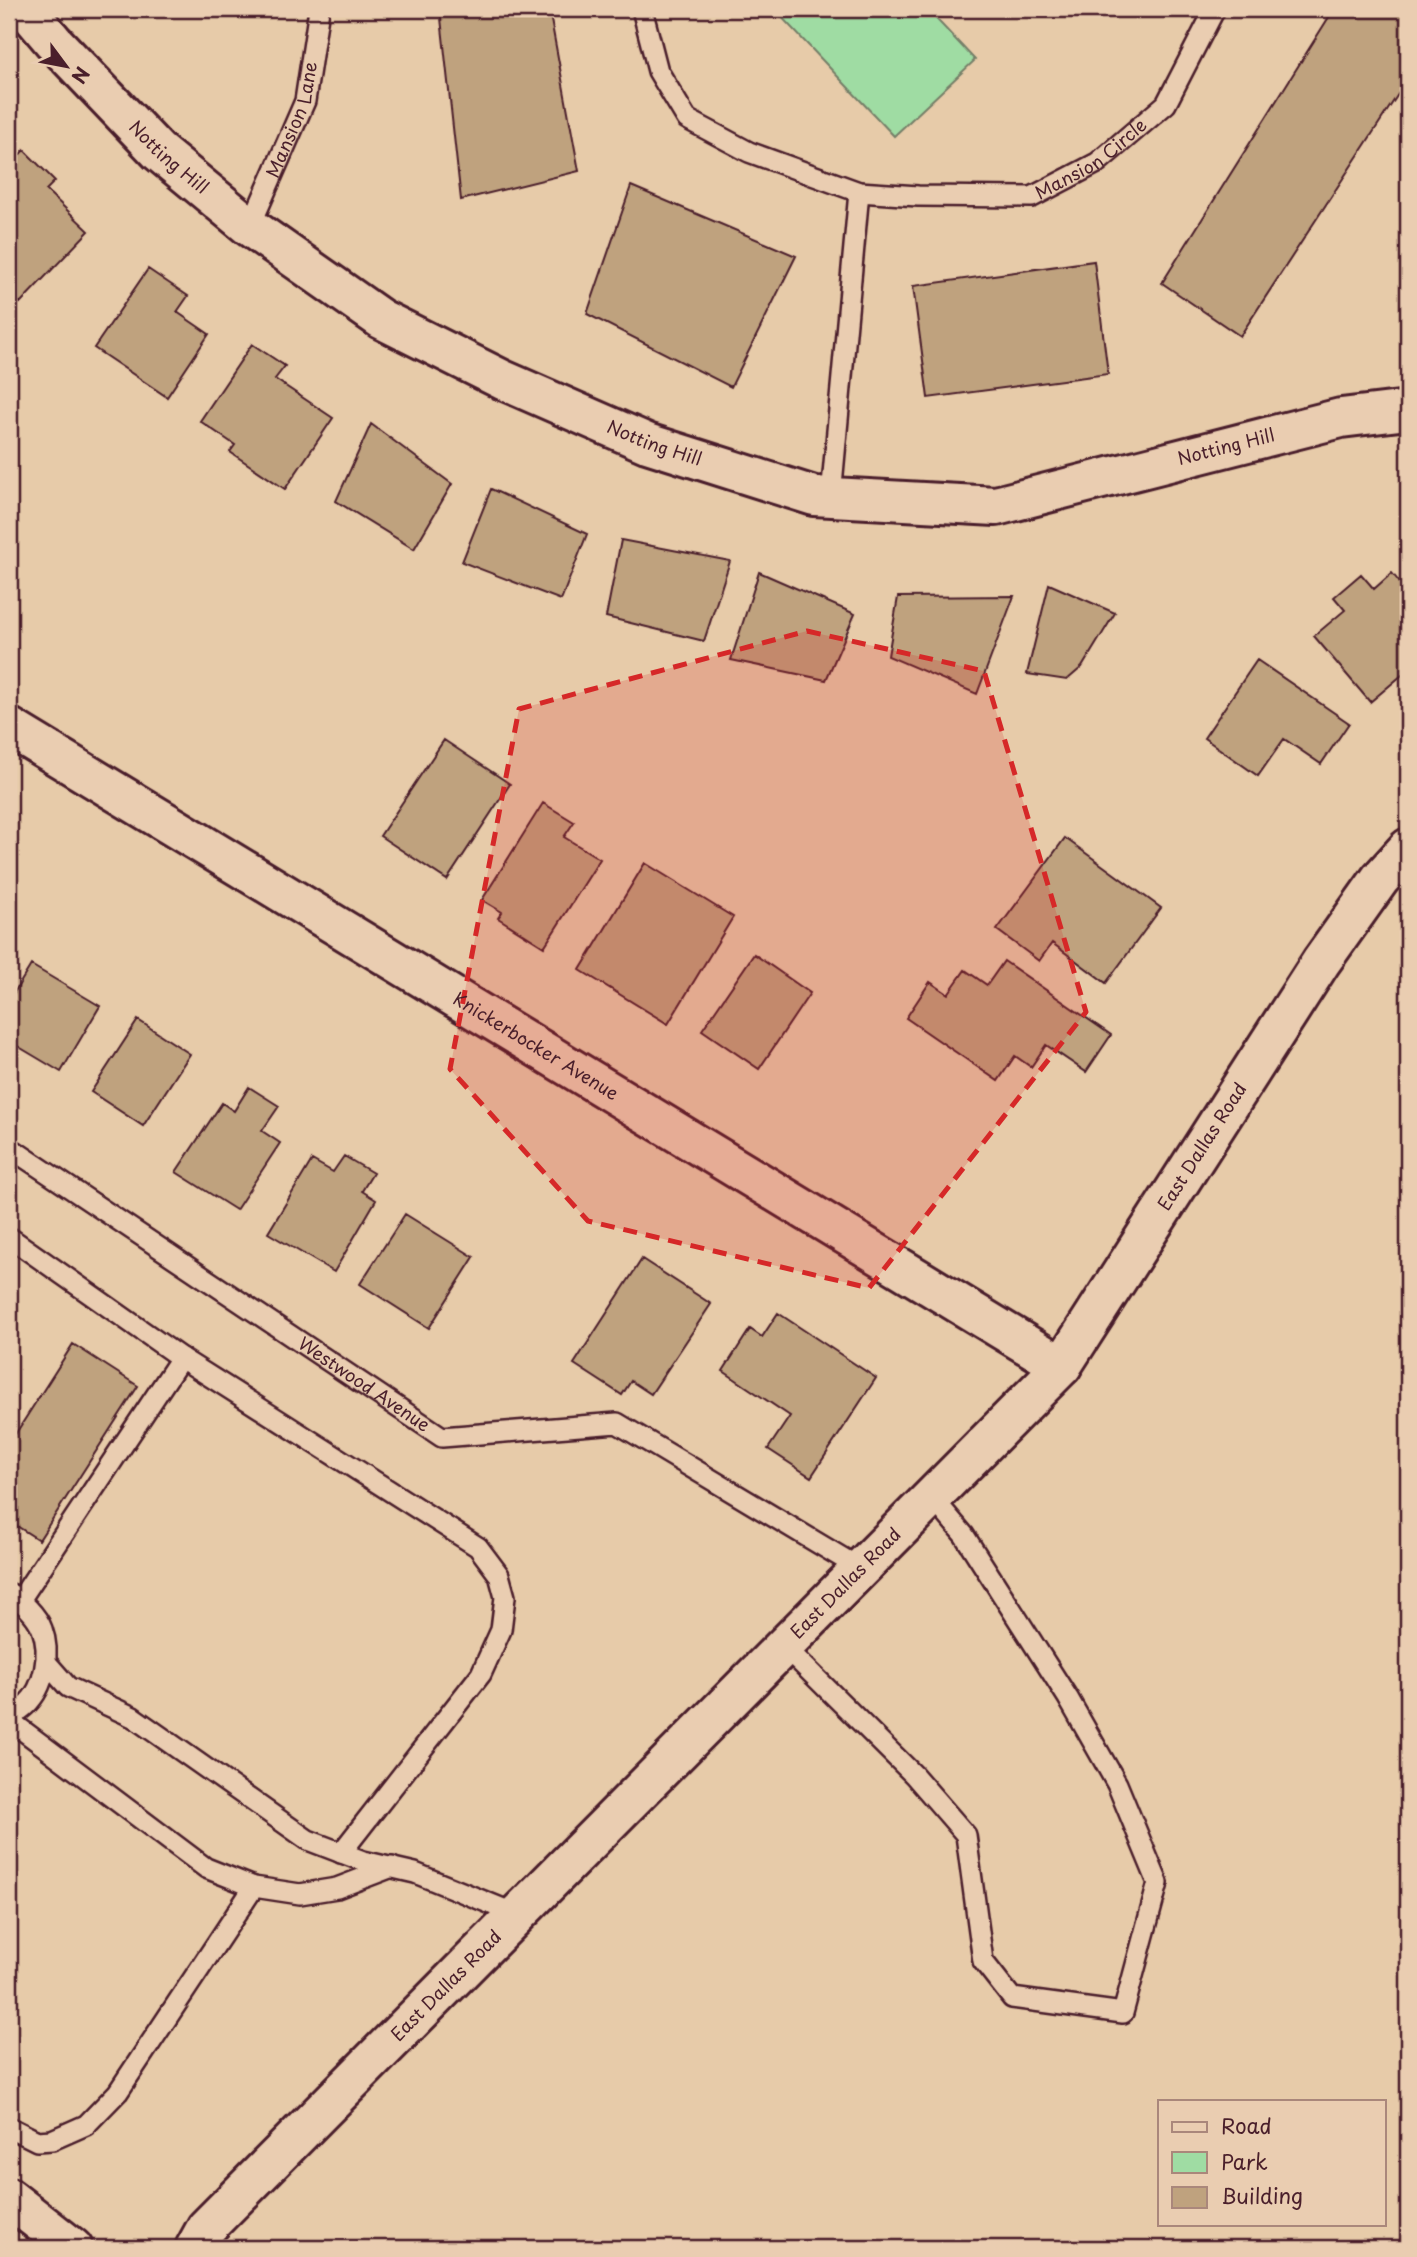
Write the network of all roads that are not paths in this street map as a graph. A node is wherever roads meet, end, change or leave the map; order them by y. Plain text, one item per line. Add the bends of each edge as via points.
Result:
1 (26, 9) edge
2 (319, 9) edge
3 (642, 9) edge
4 (1215, 9) edge
5 (859, 192) junction
6 (250, 227) junction
7 (1408, 410) edge
8 (831, 496) junction
9 (9, 727) edge
10 (1408, 848) edge
11 (9, 1147) edge
12 (9, 1237) edge
13 (181, 1358) junction
14 (1062, 1366) junction
15 (932, 1497) junction
16 (861, 1569) junction
17 (15, 1597) edge
18 (784, 1646) junction
19 (46, 1662) junction
20 (9, 1719) edge
21 (341, 1853) junction
22 (391, 1867) junction
23 (254, 1887) junction
24 (518, 1915) junction
25 (9, 2127) edge
26 (9, 2198) edge
27 (73, 2248) edge
28 (195, 2248) edge

1 - 6 street, Notting Hill via 159,152
2 - 6 lane, Mansion Lane via 305,101
3 - 5 lane, Mansion Circle via 658,71 687,119 749,152
4 - 5 lane, Mansion Circle via 1166,104 1097,163 1054,186 1032,197
5 - 8 lane
6 - 8 street, Notting Hill via 381,319 503,380 647,443 814,496
7 - 8 street, Notting Hill via 1341,418 996,506
9 - 14 street, Knickerbocker Avenue
10 - 14 street, East Dallas Road via 1321,962
11 - 16 lane, Westwood Avenue via 442,1437 617,1423
12 - 13 lane
13 - 17 lane
13 - 21 lane via 478,1547 499,1575 505,1597 501,1630 481,1674
14 - 15 street, East Dallas Road
15 - 16 street, East Dallas Road
15 - 18 lane via 964,1535 1068,1698 1117,1784 1158,1882 1123,2013 1012,1998 983,1961 966,1835 914,1774
16 - 18 street, East Dallas Road
17 - 19 lane via 42,1628
18 - 24 street, East Dallas Road
19 - 20 lane via 34,1695
19 - 21 lane via 68,1687 133,1717 308,1840
20 - 23 lane via 206,1868
21 - 22 lane
22 - 23 lane via 337,1888 300,1894
22 - 24 lane
23 - 25 lane via 118,2092 86,2126 44,2141
24 - 28 street, East Dallas Road via 206,2228
26 - 27 street

